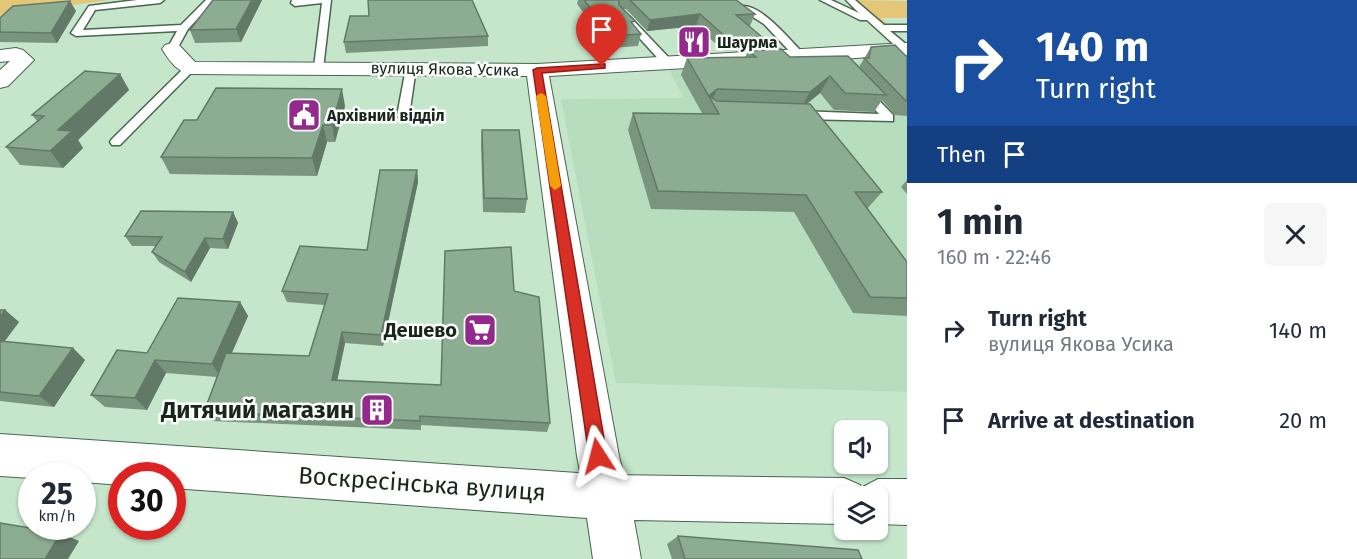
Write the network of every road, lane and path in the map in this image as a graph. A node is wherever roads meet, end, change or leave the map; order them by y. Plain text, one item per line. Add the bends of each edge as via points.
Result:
1 (160, 0) edge
2 (211, 0) edge
3 (296, 0) edge
4 (327, 0) edge
5 (824, 0) edge
6 (850, 0) edge
7 (746, 8) edge
8 (621, 13) edge
9 (870, 18) junction
10 (184, 28) junction
11 (881, 28) junction
12 (907, 28) edge
13 (172, 49) joint
14 (906, 49) edge
15 (829, 53) junction
16 (800, 55) junction
17 (0, 56) edge
18 (667, 62) junction
19 (319, 67) junction
20 (190, 68) junction
21 (411, 68) junction
22 (844, 69) edge
23 (537, 70) junction
24 (0, 81) edge
25 (859, 86) edge
26 (789, 115) edge
27 (403, 116) dead end
28 (116, 142) dead end
29 (0, 455) edge
30 (607, 497) junction
31 (834, 501) edge
32 (888, 502) edge
33 (907, 502) edge
34 (617, 559) edge

1 - 10 lane via 92,8 76,33
2 - 10 lane
3 - 4 lane via 295,3
4 - 19 lane
5 - 9 lane via 858,17
6 - 9 lane
7 - 16 lane
8 - 18 lane
9 - 11 lane
10 - 13 lane
11 - 12 lane
11 - 14 lane
13 - 20 street
14 - 15 street, вулиця Якова Усика
15 - 16 street, вулиця Якова Усика
15 - 22 lane
16 - 18 street, вулиця Якова Усика
17 - 24 street via 16,54 24,60
18 - 23 street, вулиця Якова Усика
19 - 20 street, вулиця Якова Усика
19 - 21 street, вулиця Якова Усика
20 - 28 lane
21 - 23 street, вулиця Якова Усика
21 - 27 lane
23 - 30 street
25 - 26 lane via 890,118
29 - 30 street, Воскресінська вулиця
30 - 31 street, Воскресінська вулиця
30 - 34 street
32 - 33 street

